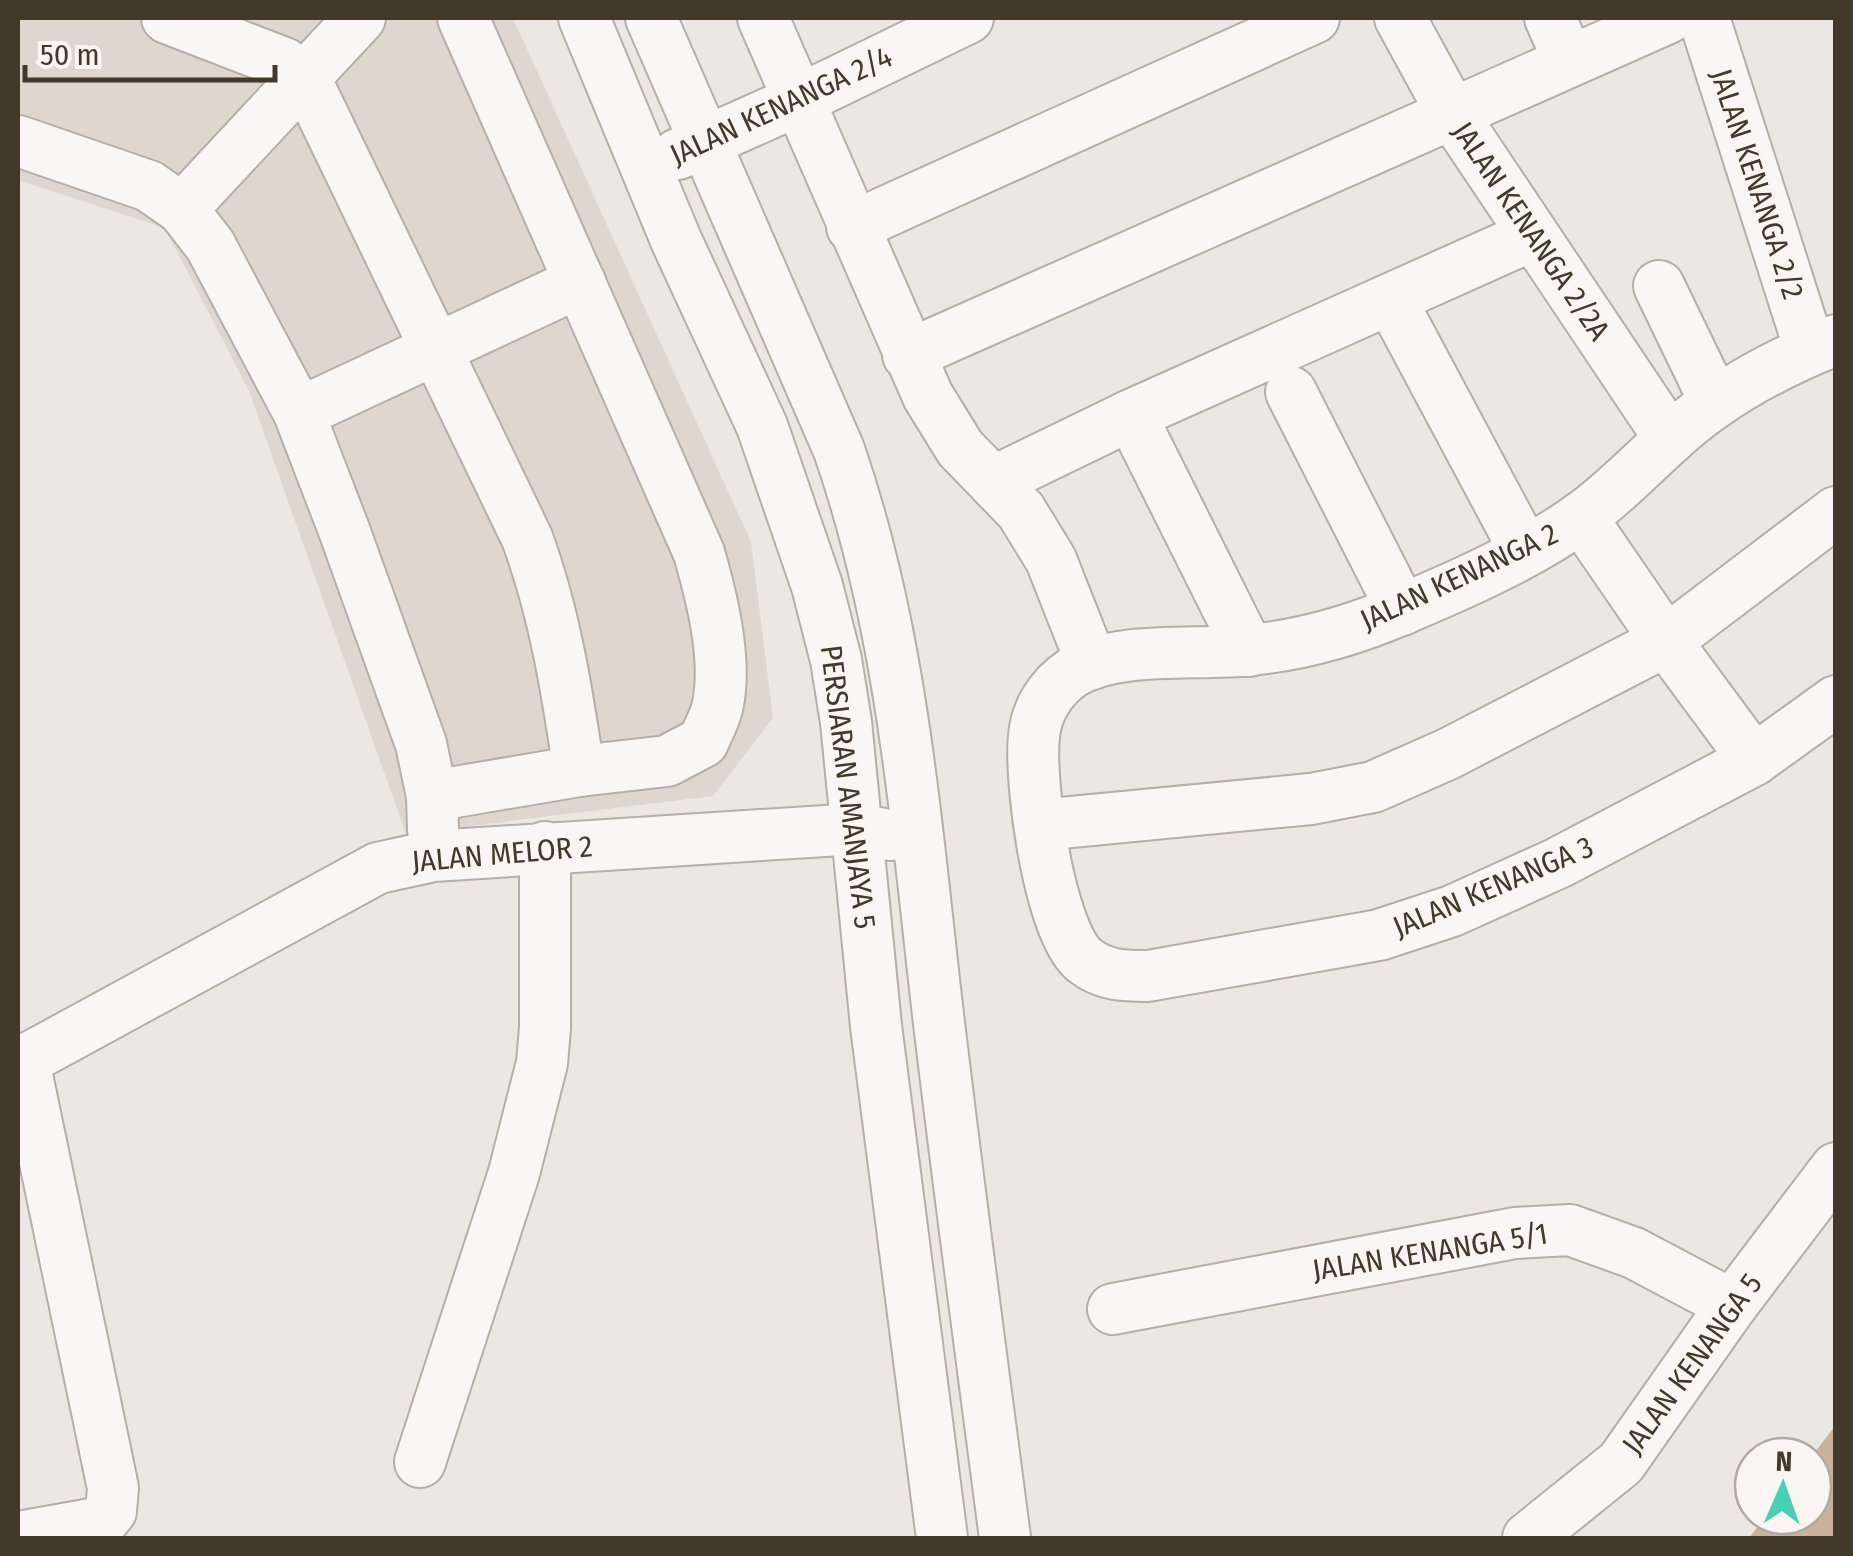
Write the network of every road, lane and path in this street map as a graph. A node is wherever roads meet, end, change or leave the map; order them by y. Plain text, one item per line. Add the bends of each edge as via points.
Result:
1 (168, 18) edge
2 (360, 18) edge
3 (464, 18) edge
4 (584, 18) edge
5 (651, 18) edge
6 (763, 18) edge
7 (1314, 18) edge
8 (1400, 18) edge
9 (1668, 18) edge
10 (1704, 18) edge
11 (936, 24) edge
12 (1560, 39) edge
13 (305, 78) junction
14 (799, 100) junction
15 (1453, 115) junction
16 (18, 140) edge
17 (706, 142) junction
18 (647, 168) junction
19 (182, 210) junction
20 (852, 227) junction
21 (1533, 235) junction
22 (580, 282) junction
23 (1659, 286) dead end
24 (1390, 300) junction
25 (1823, 345) edge
26 (437, 347) junction
27 (908, 355) junction
28 (1291, 392) dead end
29 (1715, 402) junction
30 (299, 414) junction
31 (1132, 415) junction
32 (1670, 439) junction
33 (993, 482) junction
34 (1836, 512) edge
35 (1581, 517) junction
36 (1525, 550) junction
37 (1402, 610) junction
38 (1666, 642) junction
39 (1248, 650) junction
40 (1092, 664) junction
41 (1830, 716) edge
42 (906, 733) junction
43 (1754, 760) junction
44 (579, 772) junction
45 (432, 796) junction
46 (1040, 824) junction
47 (857, 829) junction
48 (544, 848) junction
49 (433, 856) junction
50 (925, 882) junction
51 (21, 1062) edge
52 (1836, 1168) edge
53 (34, 1191) edge
54 (1732, 1306) junction
55 (1113, 1309) dead end
56 (420, 1462) dead end
57 (18, 1537) edge
58 (942, 1538) edge
59 (1004, 1538) edge
60 (1528, 1538) edge

1 - 13 street via 284,63
2 - 13 street
3 - 22 street
4 - 18 street, PERSIARAN AMANJAYA 5
5 - 17 street, PERSIARAN AMANJAYA 5
6 - 14 street
7 - 20 street
8 - 15 street, JALAN KENANGA 2/2A
9 - 12 street
10 - 25 street, JALAN KENANGA 2/2
11 - 14 street, JALAN KENANGA 2/4
12 - 15 street
13 - 19 street
13 - 26 street
14 - 17 street, JALAN KENANGA 2/4
14 - 20 street
15 - 21 street, JALAN KENANGA 2/2A
15 - 27 street
16 - 19 street via 149,186
17 - 18 street, JALAN KENANGA 2/4
17 - 42 street, PERSIARAN AMANJAYA 5 via 863,520
18 - 47 street, PERSIARAN AMANJAYA 5 via 762,426 817,586 836,660
19 - 30 street via 210,245
20 - 27 street
21 - 24 street
21 - 32 street, JALAN KENANGA 2/2A
22 - 26 street
22 - 44 street via 700,553 719,659 718,705 704,742 667,761
23 - 29 street
24 - 31 street
24 - 36 street
25 - 29 street, JALAN KENANGA 2
26 - 30 street
26 - 44 street via 546,590
27 - 33 street via 960,448
28 - 37 street
29 - 32 street, JALAN KENANGA 2
30 - 45 street via 393,662
31 - 33 street
31 - 39 street
32 - 35 street, JALAN KENANGA 2
33 - 40 street via 1051,560
34 - 38 street
35 - 36 street, JALAN KENANGA 2
35 - 38 street
36 - 37 street, JALAN KENANGA 2
37 - 39 street, JALAN KENANGA 2 via 1335,634
38 - 43 street
38 - 46 street via 1373,787 1311,799
39 - 40 street, JALAN KENANGA 2
40 - 46 street, JALAN KENANGA 2 via 1054,688 1042,706 1034,734
41 - 43 street, JALAN KENANGA 3
42 - 47 street via 891,796
42 - 50 street, PERSIARAN AMANJAYA 5
43 - 46 street, JALAN KENANGA 3 via 1558,863 1452,910 1379,935 1148,976 1112,975 1084,960 1065,936
44 - 45 street
45 - 49 street
47 - 48 street, JALAN MELOR 2
47 - 50 street via 892,835
47 - 58 street, PERSIARAN AMANJAYA 5
48 - 49 street, JALAN MELOR 2
48 - 56 street via 542,1063 514,1173
49 - 51 street, JALAN MELOR 2 via 378,868
50 - 59 street, PERSIARAN AMANJAYA 5
51 - 53 street
52 - 54 street, JALAN KENANGA 5
53 - 57 street via 113,1488 102,1522
54 - 55 street, JALAN KENANGA 5/1 via 1634,1253 1570,1230 1515,1233
54 - 60 street, JALAN KENANGA 5 via 1622,1463

